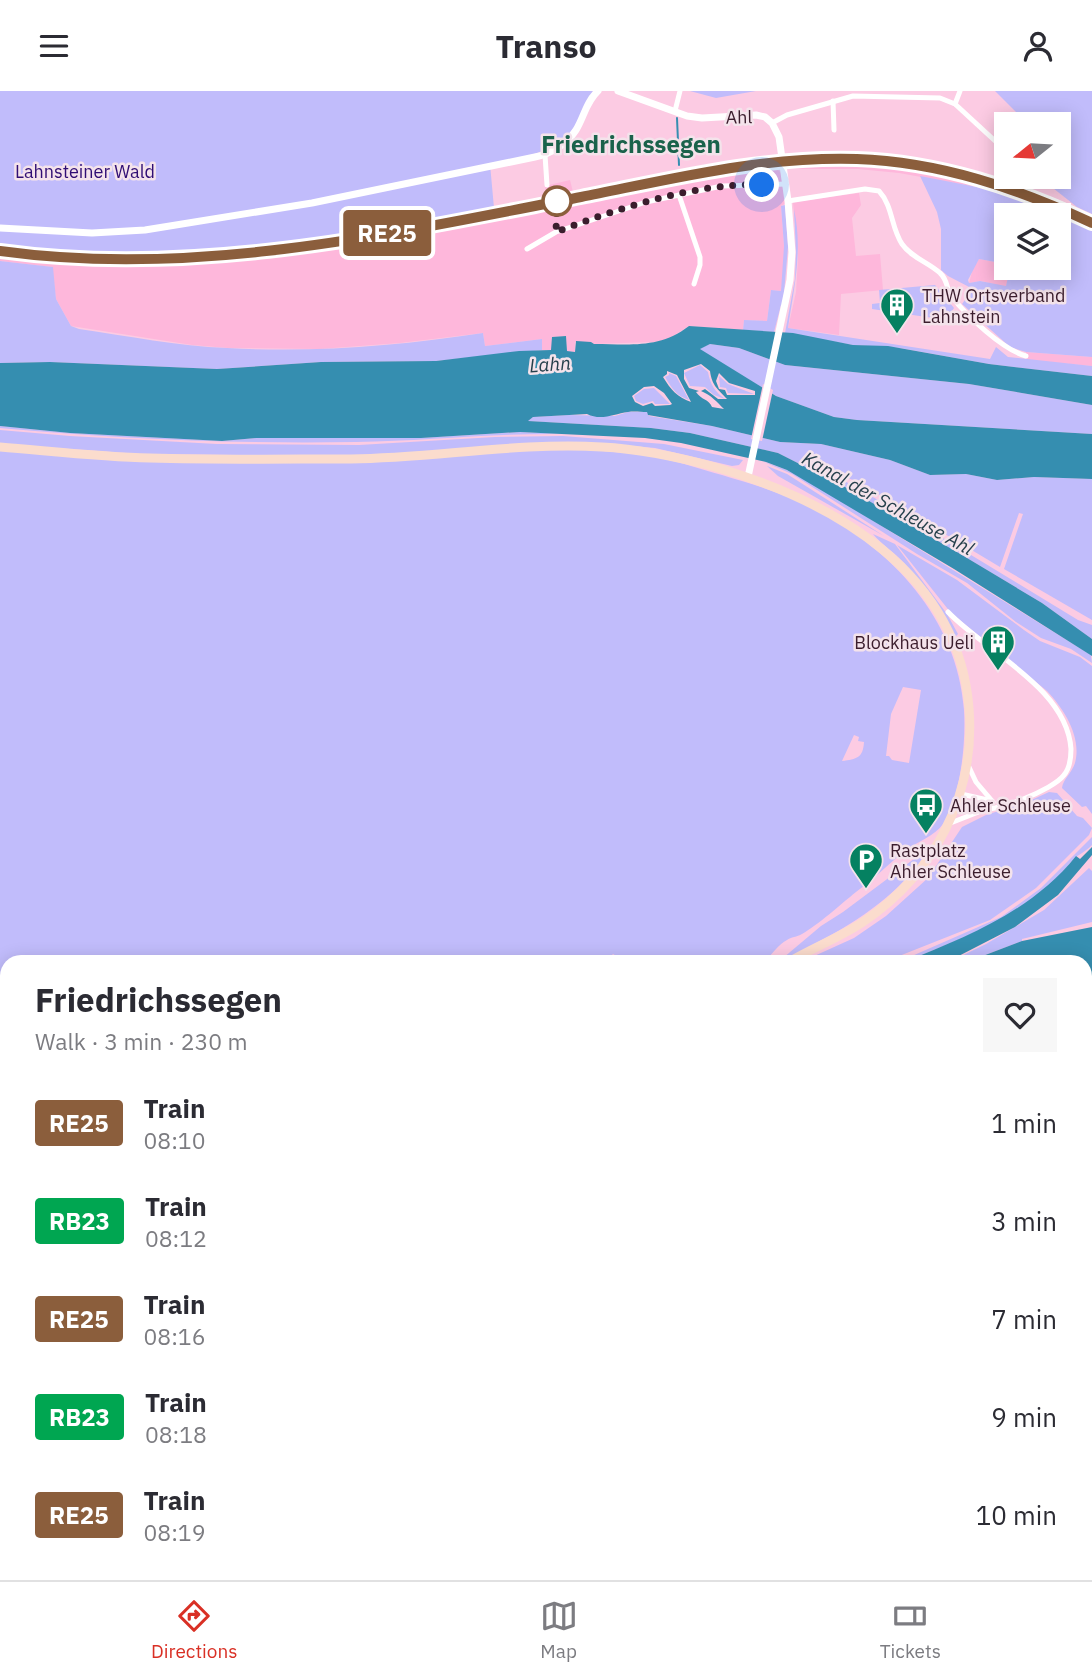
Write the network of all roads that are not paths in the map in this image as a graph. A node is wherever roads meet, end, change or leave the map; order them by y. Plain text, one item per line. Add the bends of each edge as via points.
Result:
1 (598, 91) edge
2 (618, 91) edge
3 (680, 91) edge
4 (960, 91) edge
5 (876, 93) edge
6 (854, 94) edge
7 (833, 101) junction
8 (955, 104) junction
9 (675, 111) junction
10 (772, 123) junction
11 (834, 130) dead end
12 (994, 140) edge
13 (545, 155) junction
14 (786, 184) junction
15 (547, 185) dead end
16 (680, 195) junction
17 (788, 201) junction
18 (0, 228) edge
19 (527, 249) dead end
20 (694, 284) dead end
21 (1026, 356) dead end
22 (0, 447) edge
23 (749, 473) junction
24 (948, 612) dead end
25 (967, 762) junction
26 (961, 794) junction
27 (993, 802) junction
28 (1001, 805) junction
29 (989, 808) junction
30 (948, 824) junction
31 (802, 955) edge

1 - 13 street via 575,130
2 - 9 street, Ahl
3 - 9 street
4 - 8 street
5 - 6 street, Ahl
5 - 8 street, Ahl via 940,98
6 - 7 street, Ahl
7 - 10 street, Ahl
7 - 11 street
8 - 12 street
9 - 10 street, Ahl via 702,118 756,115
10 - 14 street via 779,137
13 - 15 street
13 - 18 street via 312,203 145,230 92,233
14 - 16 street via 722,186
14 - 17 street
16 - 19 street via 580,223
16 - 20 street via 700,257
17 - 21 street via 878,191 909,252 944,277 950,295 998,342
17 - 23 street via 792,252 786,305
22 - 23 main road via 149,458 374,459 540,446 602,447 657,452
23 - 25 main road via 849,523 920,587 949,635 962,670 969,705
24 - 28 street via 1040,689 1067,729 1071,751 1065,773 1038,793
25 - 26 main road
25 - 27 street
26 - 27 street
26 - 29 street via 973,808
26 - 30 main road
27 - 28 street
28 - 29 street
29 - 30 street
30 - 31 main road via 927,863 893,899

